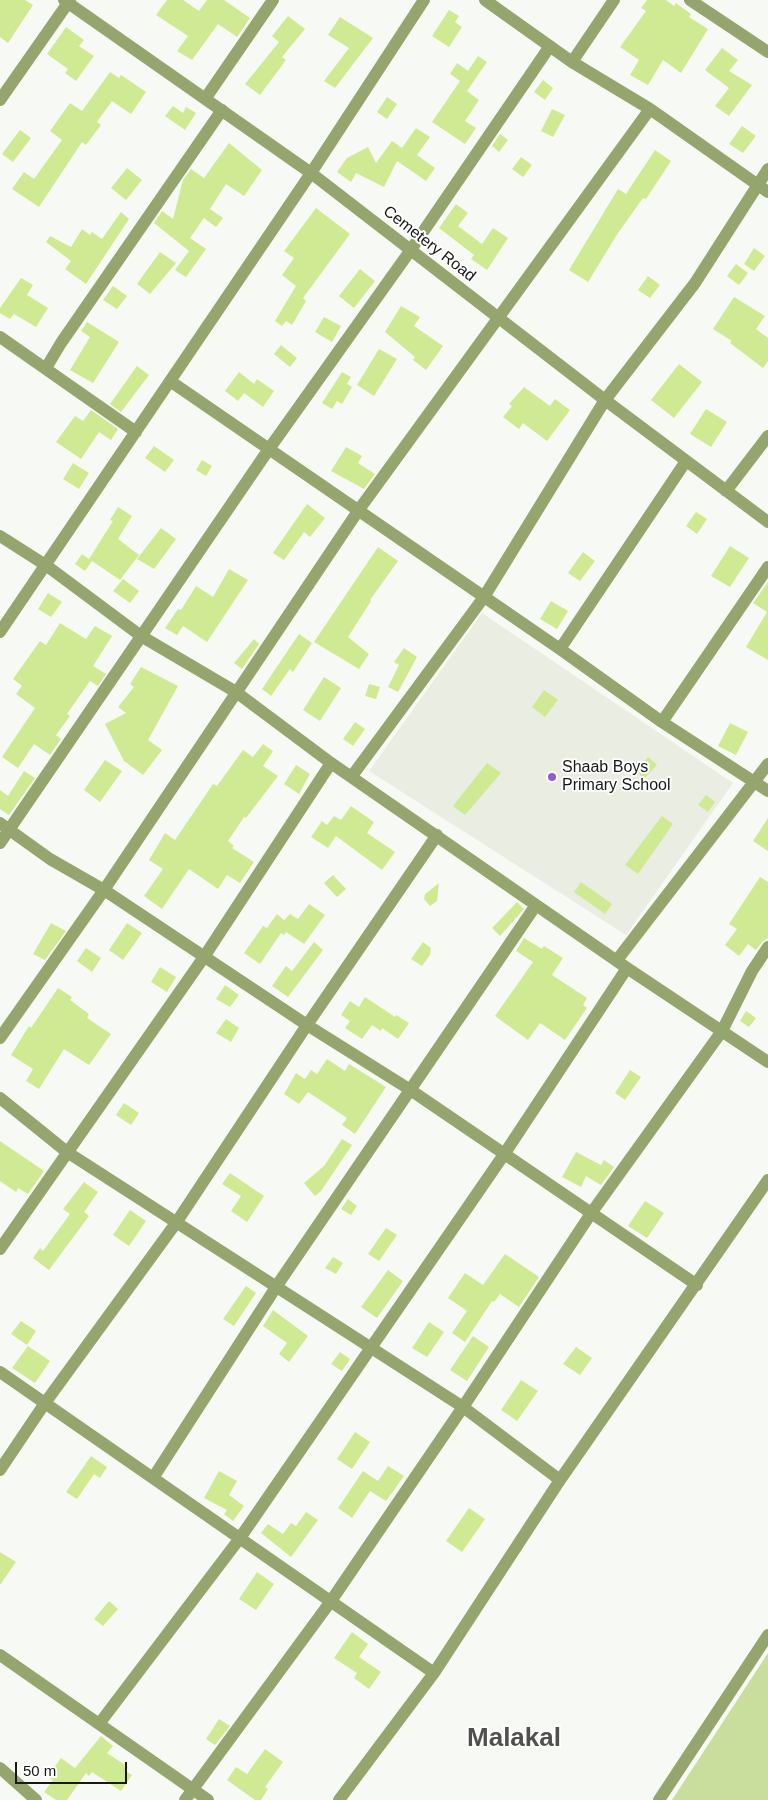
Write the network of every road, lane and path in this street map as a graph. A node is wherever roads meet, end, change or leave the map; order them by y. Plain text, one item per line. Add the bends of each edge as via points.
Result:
1 (273, 0) edge
2 (424, 0) edge
3 (485, 0) edge
4 (614, 0) edge
5 (690, 0) edge
6 (67, 1) edge
7 (550, 46) junction
8 (768, 52) edge
9 (572, 62) junction
10 (205, 99) junction
11 (0, 100) edge
12 (650, 109) junction
13 (222, 110) junction
14 (768, 169) edge
15 (311, 173) junction
16 (763, 188) edge
17 (410, 251) junction
18 (497, 317) junction
19 (0, 337) edge
20 (46, 368) junction
21 (170, 381) junction
22 (605, 400) junction
23 (136, 432) junction
24 (768, 436) edge
25 (269, 449) junction
26 (686, 461) junction
27 (726, 491) junction
28 (358, 511) junction
29 (768, 522) edge
30 (0, 536) edge
31 (47, 566) junction
32 (768, 568) edge
33 (484, 597) junction
34 (0, 632) edge
35 (141, 636) junction
36 (560, 649) junction
37 (236, 692) junction
38 (662, 722) junction
39 (331, 763) junction
40 (768, 764) edge
41 (352, 776) junction
42 (756, 782) junction
43 (768, 790) edge
44 (4, 826) edge
45 (437, 835) junction
46 (0, 842) edge
47 (104, 890) junction
48 (536, 904) junction
49 (768, 947) edge
50 (204, 957) junction
51 (617, 960) junction
52 (627, 968) junction
53 (307, 1025) junction
54 (722, 1031) junction
55 (0, 1038) edge
56 (768, 1062) edge
57 (409, 1089) junction
58 (0, 1098) edge
59 (66, 1152) junction
60 (505, 1153) junction
61 (768, 1180) edge
62 (592, 1212) junction
63 (176, 1223) junction
64 (0, 1249) edge
65 (697, 1285) junction
66 (276, 1287) junction
67 (371, 1348) junction
68 (0, 1372) edge
69 (45, 1403) junction
70 (463, 1407) junction
71 (0, 1470) edge
72 (153, 1478) junction
73 (560, 1480) junction
74 (240, 1538) junction
75 (331, 1601) junction
76 (768, 1635) edge
77 (0, 1655) edge
78 (434, 1672) junction
79 (99, 1724) junction
80 (0, 1768) edge
81 (193, 1789) junction
82 (36, 1800) edge
83 (185, 1800) edge
84 (208, 1800) edge
85 (339, 1800) edge
86 (659, 1800) edge

1 - 10 street
2 - 15 street
3 - 7 street
4 - 9 street
5 - 8 street
6 - 10 street, Cemetery Road
6 - 11 street
7 - 9 street
7 - 17 street
9 - 12 street
10 - 13 street, Cemetery Road
12 - 16 street
12 - 18 street
13 - 15 street, Cemetery Road
13 - 20 street
14 - 16 street
15 - 17 street, Cemetery Road
15 - 21 street
16 - 22 street
17 - 18 street, Cemetery Road
17 - 25 street
18 - 22 street, Cemetery Road
18 - 28 street
19 - 20 street
20 - 23 street
21 - 23 street
21 - 25 street
22 - 26 street, Cemetery Road
22 - 33 street
23 - 31 street
24 - 27 street
25 - 28 street
25 - 35 street
26 - 27 street, Cemetery Road
26 - 36 street
27 - 29 street, Cemetery Road
28 - 33 street
28 - 37 street
30 - 31 street
31 - 34 street
31 - 35 street
32 - 38 street
33 - 36 street
33 - 41 street
35 - 37 street
35 - 44 street
36 - 38 street
37 - 39 street
37 - 47 street
38 - 42 street
39 - 41 street
39 - 50 street
40 - 42 street
41 - 45 street
42 - 43 street
42 - 51 street
44 - 46 street
44 - 47 street via 50,859
45 - 48 street
45 - 53 street
47 - 50 street
47 - 55 street
48 - 51 street
48 - 57 street
49 - 54 street via 752,971
50 - 53 street
50 - 59 street
51 - 52 street
52 - 54 street
52 - 60 street
53 - 57 street
53 - 63 street
54 - 56 street
54 - 62 street
57 - 60 street
57 - 66 street
58 - 59 street
59 - 63 street
59 - 64 street
60 - 62 street
60 - 67 street
61 - 65 street
62 - 65 street
62 - 70 street
63 - 66 street
63 - 69 street
65 - 73 street
66 - 67 street
66 - 72 street
67 - 70 street
67 - 74 street
68 - 69 street
69 - 71 street
69 - 72 street
70 - 73 street
70 - 75 street
72 - 74 street
73 - 78 street
74 - 75 street
74 - 79 street
75 - 78 street
75 - 81 street
76 - 86 street
77 - 79 street
78 - 85 street
79 - 81 street
80 - 82 street
81 - 83 street
81 - 84 street

